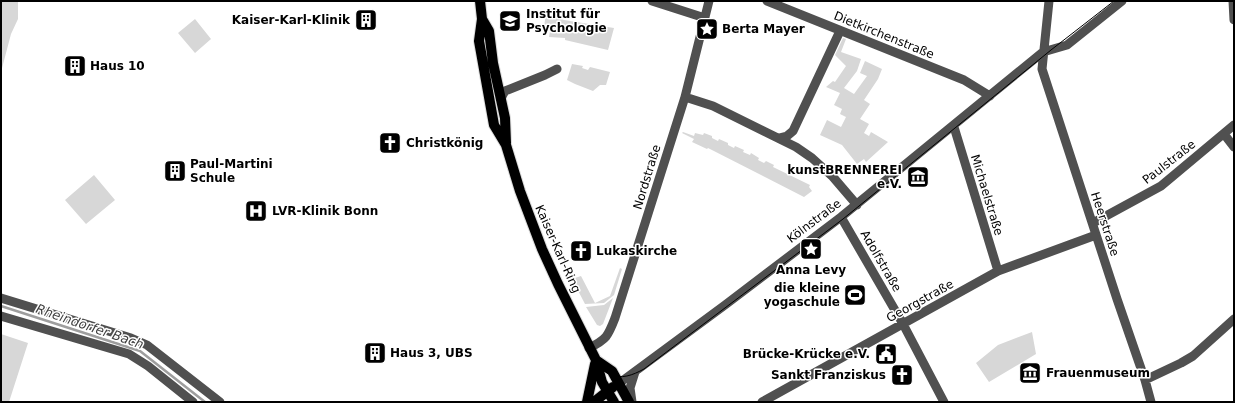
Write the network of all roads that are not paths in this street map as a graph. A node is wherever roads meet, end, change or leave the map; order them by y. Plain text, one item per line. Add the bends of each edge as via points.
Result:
1 (480, 1) edge
2 (652, 1) edge
3 (710, 1) edge
4 (767, 1) edge
5 (1049, 1) edge
6 (1122, 1) edge
7 (1233, 1) edge
8 (705, 18) junction
9 (482, 19) junction
10 (1234, 20) edge
11 (840, 31) junction
12 (1044, 49) junction
13 (558, 69) dead end
14 (990, 96) junction
15 (684, 97) junction
16 (501, 98) junction
17 (1234, 125) edge
18 (954, 127) junction
19 (1224, 134) junction
20 (779, 138) junction
21 (506, 145) junction
22 (1234, 147) edge
23 (857, 205) junction
24 (841, 217) junction
25 (1092, 223) junction
26 (1096, 235) junction
27 (998, 271) junction
28 (1, 298) edge
29 (1, 316) edge
30 (1234, 319) edge
31 (903, 324) junction
32 (589, 348) junction
33 (596, 360) junction
34 (634, 372) junction
35 (1145, 380) junction
36 (602, 382) junction
37 (618, 384) junction
38 (608, 391) junction
39 (778, 398) edge
40 (629, 400) edge
41 (1148, 401) edge
42 (193, 402) edge
43 (220, 402) edge
44 (587, 402) edge
45 (594, 402) edge
46 (614, 402) edge
47 (762, 402) edge
48 (944, 402) edge

1 - 9 main road, Kaiser-Karl-Ring
2 - 8 street
3 - 8 street, Nordstraße
4 - 11 street, Dietkirchenstraße
5 - 12 street, Heerstraße
6 - 12 street, Kölnstraße via 1067,45
7 - 10 street
8 - 15 street, Nordstraße
9 - 16 main road, Kaiser-Karl-Ring via 489,30
9 - 21 main road, Kaiser-Karl-Ring via 479,41 487,92 494,125
11 - 14 street, Dietkirchenstraße via 964,80
11 - 20 street via 793,131
12 - 14 street, Kölnstraße
12 - 25 street, Heerstraße via 1042,69
13 - 16 street via 505,91
14 - 18 street, Kölnstraße
15 - 20 street via 713,106
15 - 32 street, Nordstraße via 609,335 604,341
16 - 21 main road, Kaiser-Karl-Ring
17 - 19 street, Paulstraße
18 - 23 street, Kölnstraße
18 - 27 street, Michaelstraße
19 - 22 street
19 - 25 street, Paulstraße via 1161,186
20 - 23 street via 812,158 833,177
21 - 32 main road, Kaiser-Karl-Ring via 534,229
23 - 24 street, Kölnstraße
24 - 31 street, Adolfstraße
24 - 34 street, Kölnstraße
25 - 26 street, Heerstraße
26 - 27 street, Georgstraße
26 - 35 street, Heerstraße
27 - 31 street, Georgstraße
28 - 43 street via 147,345
29 - 42 street via 128,354 148,366
30 - 35 street via 1193,356
31 - 39 street, Georgstraße
31 - 48 street, Adolfstraße
32 - 33 main road, Kaiser-Karl-Ring
33 - 36 main road, Kaiser-Karl-Ring
33 - 37 main road, Kaiser-Karl-Ring via 612,371
33 - 44 main road
34 - 37 street, Kölnstraße
34 - 40 street
35 - 41 street, Heerstraße
36 - 37 main road via 610,387
36 - 38 main road, Kaiser-Karl-Ring
37 - 38 main road, Kölnstraße
37 - 40 main road, Kaiser-Karl-Ring
38 - 40 main road via 616,390
38 - 45 main road, Kölnstraße
38 - 46 main road, Kaiser-Karl-Ring
39 - 47 street, Georgstraße

